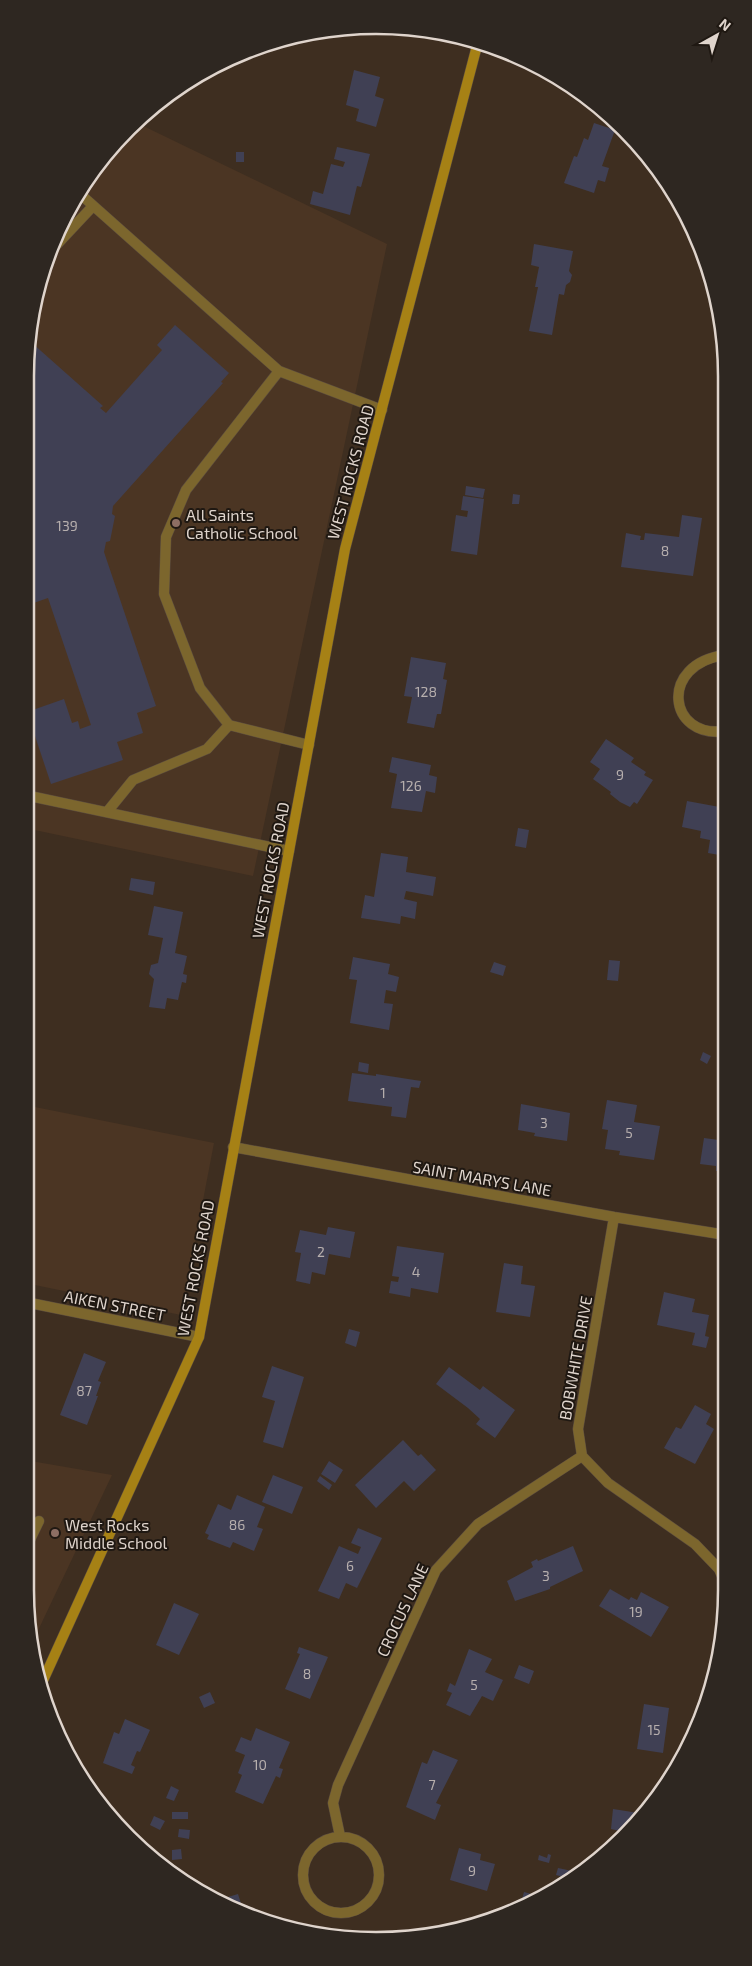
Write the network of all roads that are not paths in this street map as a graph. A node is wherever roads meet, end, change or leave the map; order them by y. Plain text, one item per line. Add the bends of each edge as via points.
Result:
1 (476, 49) edge
2 (84, 198) edge
3 (93, 206) junction
4 (63, 238) edge
5 (279, 371) junction
6 (382, 410) junction
7 (718, 656) edge
8 (230, 725) junction
9 (718, 732) edge
10 (309, 746) junction
11 (34, 797) edge
12 (108, 812) junction
13 (289, 851) junction
14 (233, 1147) junction
15 (614, 1217) junction
16 (718, 1234) edge
17 (34, 1304) edge
18 (199, 1336) junction
19 (582, 1456) junction
20 (39, 1521) dead end
21 (34, 1531) edge
22 (718, 1568) edge
23 (45, 1677) edge
24 (340, 1836) junction

1 - 6 main road, WEST ROCKS ROAD
2 - 3 street
3 - 4 street
3 - 5 street
5 - 6 street
5 - 8 street via 186,490 166,537 164,594 200,688
6 - 10 main road, WEST ROCKS ROAD via 345,549
7 - 9 street via 697,663 686,673 677,696 680,708 690,722 701,730
8 - 10 street
8 - 12 street via 208,749 133,780
10 - 13 main road, WEST ROCKS ROAD
11 - 12 street
12 - 13 street
13 - 14 main road, WEST ROCKS ROAD
14 - 15 street, SAINT MARYS LANE
14 - 18 main road, WEST ROCKS ROAD
15 - 16 street, SAINT MARYS LANE
15 - 19 street, BOBWHITE DRIVE via 578,1429
17 - 18 street, AIKEN STREET
18 - 23 main road, WEST ROCKS ROAD
19 - 22 street via 608,1483 695,1544
19 - 24 street, CROCUS LANE via 478,1524 436,1570 338,1785 333,1803
20 - 21 street
24 - 24 street via 326,1839 311,1851 304,1863 302,1876 305,1890 317,1905 328,1911 345,1913 358,1910 372,1898 380,1880 374,1854 365,1844

